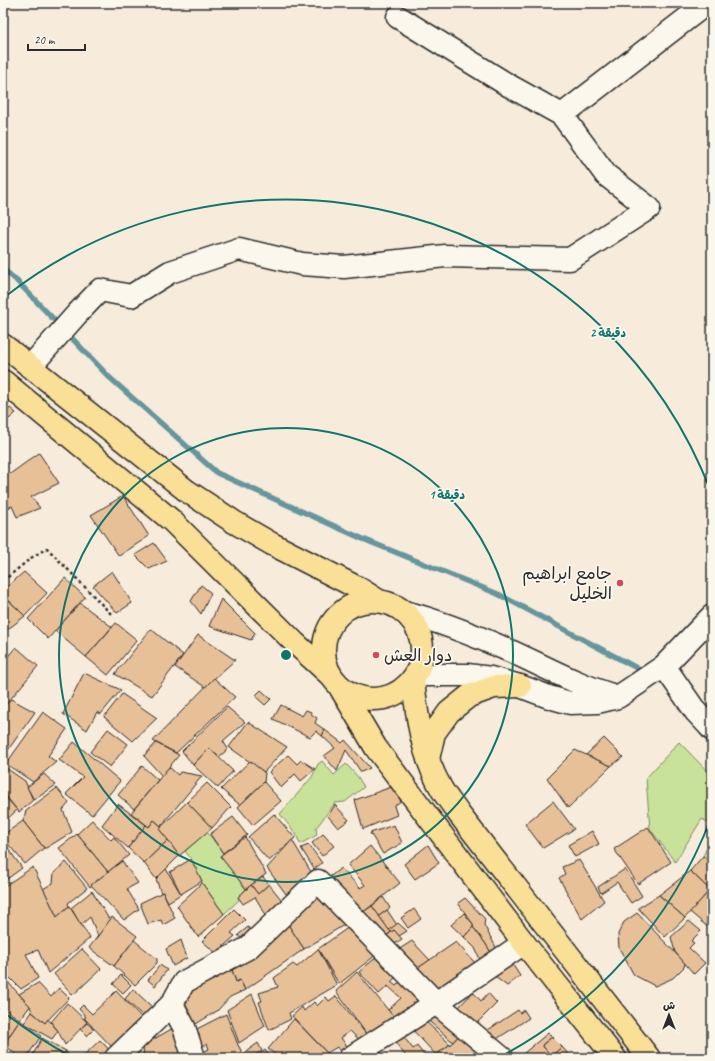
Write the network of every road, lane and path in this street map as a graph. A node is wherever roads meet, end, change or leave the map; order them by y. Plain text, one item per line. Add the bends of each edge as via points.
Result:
1 (708, 3) edge
2 (398, 17) dead end
3 (562, 115) junction
4 (3, 345) edge
5 (30, 367) junction
6 (3, 381) edge
7 (3, 581) edge
8 (379, 601) junction
9 (404, 612) junction
10 (113, 616) dead end
11 (712, 616) edge
12 (664, 666) junction
13 (414, 678) junction
14 (336, 682) junction
15 (520, 686) junction
16 (618, 697) junction
17 (712, 729) edge
18 (428, 758) junction
19 (524, 943) junction
20 (436, 1003) junction
21 (172, 1004) junction
22 (116, 1058) edge
23 (194, 1058) edge
24 (350, 1058) edge
25 (502, 1058) edge
26 (615, 1058) edge
27 (649, 1058) edge

1 - 3 street
2 - 3 street
3 - 5 street via 606,175 649,208 570,259 445,256 344,267 302,264 239,249 170,272 131,296 100,290
4 - 5 main road
5 - 8 main road via 187,491 234,522
6 - 14 main road via 170,520
7 - 10 path via 46,548
8 - 9 main road
8 - 14 main road via 363,602 348,607 336,617 328,630 324,660
9 - 13 main road via 414,622 423,648 421,662
9 - 16 street via 454,627 594,690
11 - 12 street
12 - 16 street
12 - 17 street via 696,712
13 - 14 main road via 403,690 379,699 353,696
13 - 15 street via 467,675
13 - 18 main road via 420,731
14 - 19 main road via 376,748
15 - 16 street via 570,703 597,702
15 - 18 main road via 494,687 469,696 449,712 434,733
18 - 27 main road via 440,788 459,814
19 - 20 street
19 - 26 main road
20 - 21 street via 318,881 248,948 184,982
20 - 24 street
20 - 25 street
21 - 22 street
21 - 23 street via 184,1027

